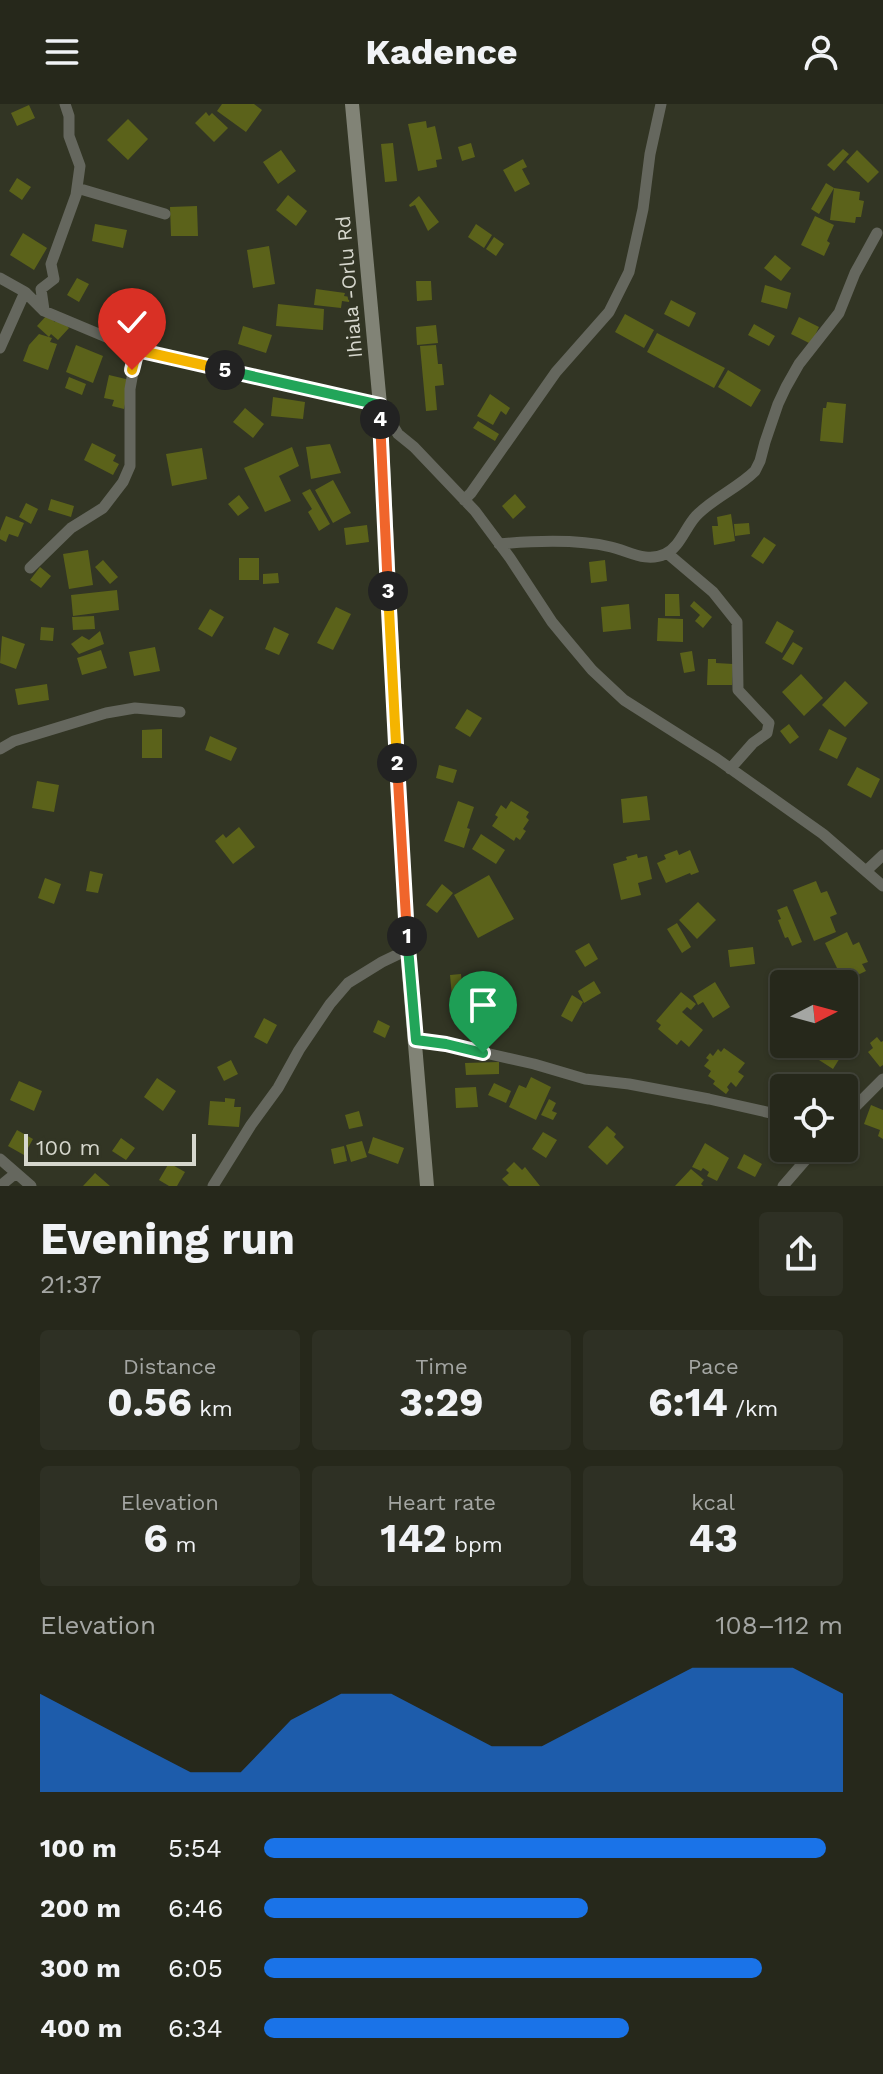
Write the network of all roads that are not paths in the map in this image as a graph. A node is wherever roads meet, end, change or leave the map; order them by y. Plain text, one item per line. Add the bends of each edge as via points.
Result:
1 (65, 104) edge
2 (352, 104) edge
3 (661, 104) edge
4 (77, 188) junction
5 (165, 214) dead end
6 (877, 233) dead end
7 (0, 278) edge
8 (25, 292) junction
9 (44, 311) junction
10 (0, 348) edge
11 (137, 350) junction
12 (380, 405) junction
13 (464, 500) junction
14 (499, 544) junction
15 (667, 553) junction
16 (30, 568) dead end
17 (180, 712) dead end
18 (0, 749) edge
19 (730, 769) junction
20 (883, 855) edge
21 (866, 871) junction
22 (883, 886) edge
23 (407, 950) junction
24 (416, 1040) junction
25 (883, 1079) edge
26 (858, 1104) edge
27 (770, 1113) edge
28 (0, 1159) edge
29 (804, 1162) edge
30 (16, 1173) junction
31 (0, 1186) edge
32 (31, 1186) edge
33 (213, 1186) edge
34 (427, 1186) edge
35 (783, 1186) edge

1 - 4 street via 80,166
2 - 12 main road, Ihiala -Orlu Rd
3 - 13 street via 629,272 609,312 556,372
4 - 5 street
4 - 9 street via 51,264 54,279 41,289
6 - 15 street via 839,313 786,387 755,471 696,516
7 - 8 street
8 - 9 street
8 - 10 street
9 - 11 street
11 - 12 street
11 - 16 street via 130,389 130,466 123,482 103,508 71,528
12 - 13 street via 398,434
12 - 23 main road, Ihiala -Orlu Rd
13 - 14 street
14 - 15 street via 609,546 652,558
14 - 19 street via 592,670 624,700
15 - 19 street via 713,592 737,622 738,690 769,723 767,733
17 - 18 street via 135,708 106,713
19 - 21 street
20 - 21 street
21 - 22 street
23 - 24 main road, Ihiala -Orlu Rd
23 - 33 street via 348,983 330,1004
24 - 27 street via 585,1079
24 - 34 main road, Ihiala -Orlu Rd
25 - 26 street
28 - 30 street
29 - 35 street
30 - 31 street
30 - 32 street

